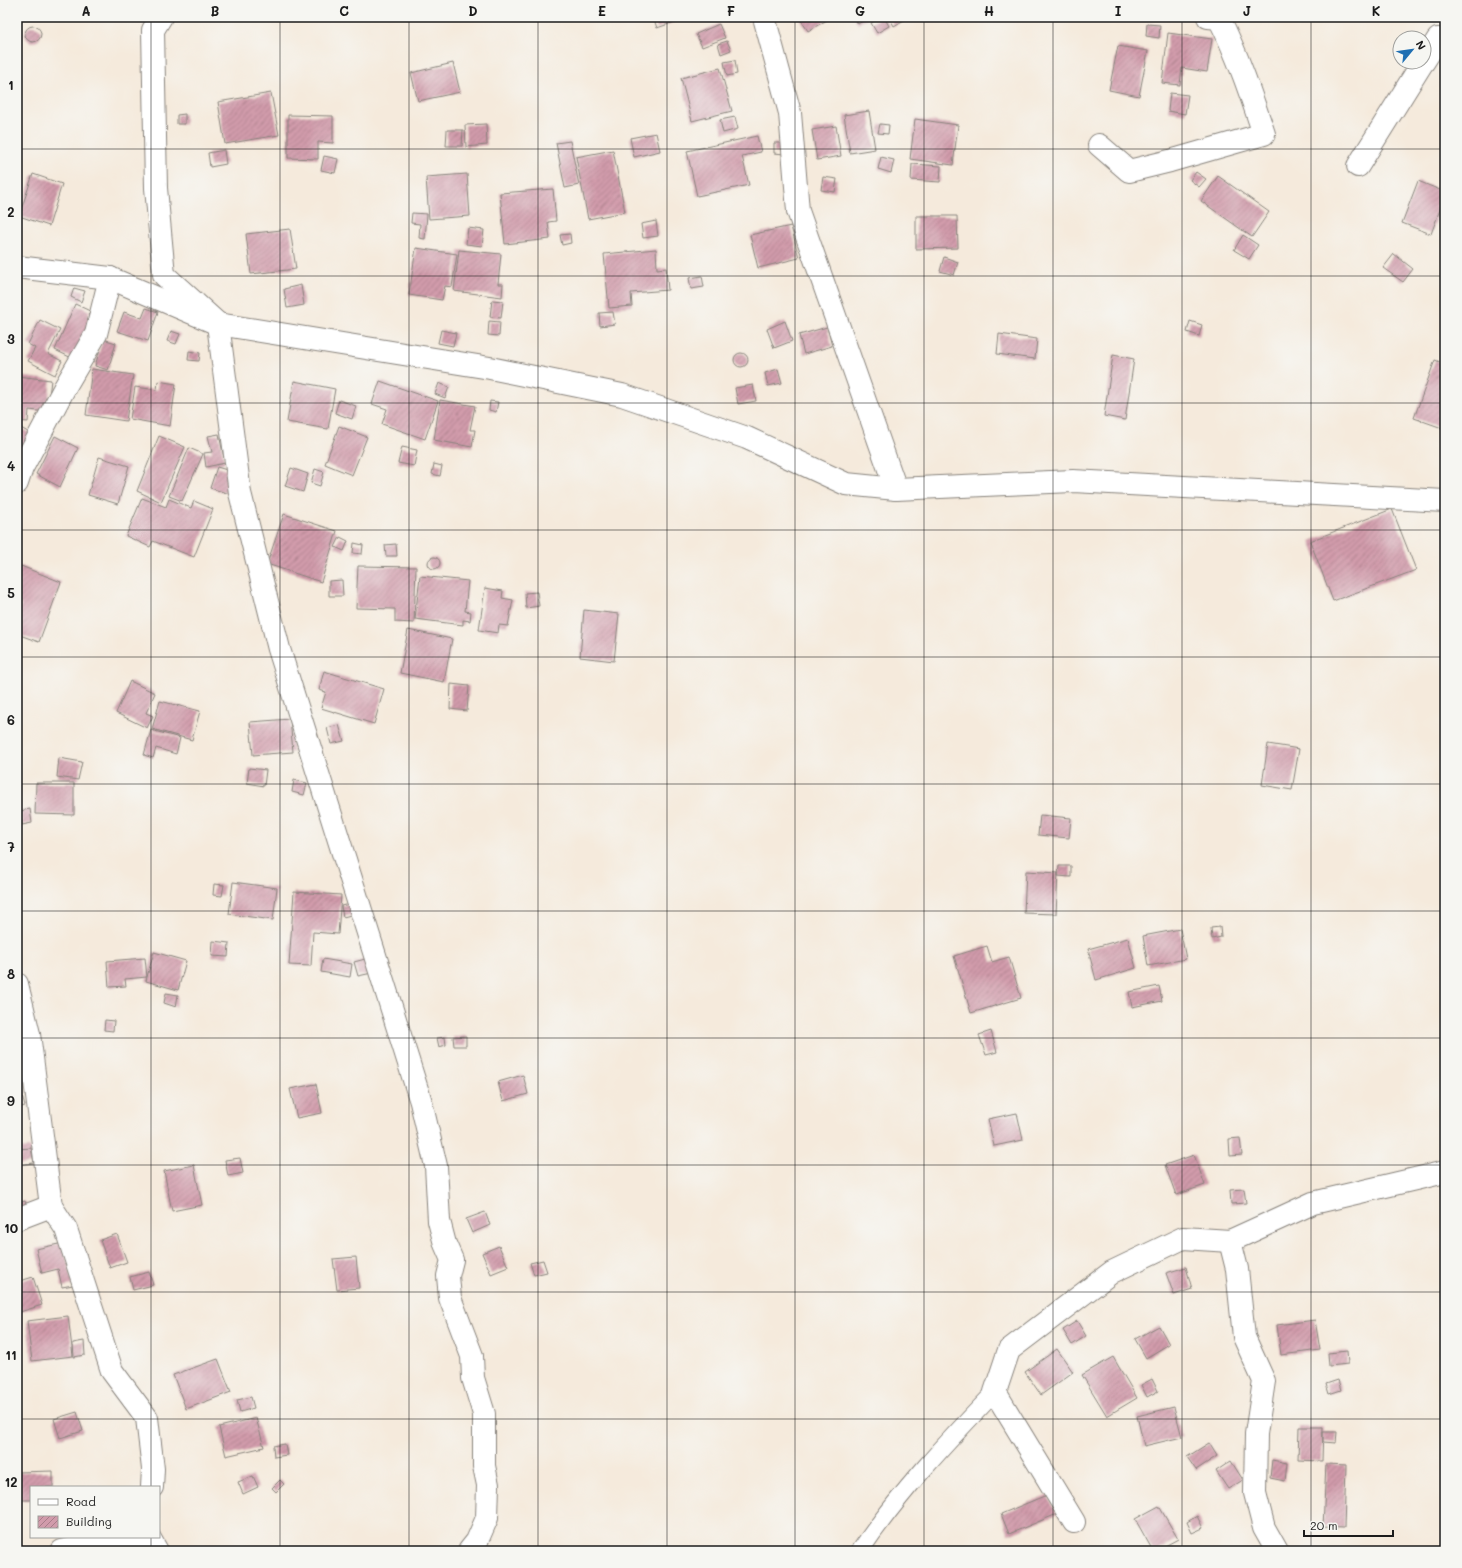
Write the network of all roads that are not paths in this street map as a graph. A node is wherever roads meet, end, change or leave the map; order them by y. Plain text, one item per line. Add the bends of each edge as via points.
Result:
1 (161, 17) edge
2 (764, 17) edge
3 (1208, 17) edge
4 (1445, 40) edge
5 (1432, 48) edge
6 (1418, 70) edge
7 (1099, 145) dead end
8 (1358, 166) dead end
9 (17, 267) edge
10 (110, 278) junction
11 (218, 324) junction
12 (17, 483) edge
13 (896, 489) junction
14 (1445, 501) edge
15 (17, 984) edge
16 (1445, 1172) edge
17 (51, 1206) junction
18 (17, 1219) edge
19 (1230, 1241) junction
20 (995, 1392) junction
21 (152, 1486) edge
22 (1074, 1522) dead end
23 (141, 1538) edge
24 (150, 1538) edge
25 (62, 1551) edge
26 (157, 1551) edge
27 (470, 1551) edge
28 (860, 1551) edge
29 (1277, 1551) edge

1 - 11 street via 153,30 153,38 156,188 164,275
2 - 13 street via 790,113 798,211
3 - 7 street via 1219,18 1228,36 1250,89 1264,134 1129,171
4 - 5 street via 1438,39
6 - 8 street
9 - 10 street
10 - 11 street
10 - 12 street via 96,334 43,427
11 - 13 street via 490,368 622,395 747,438 846,484
11 - 27 street via 240,492 279,649 421,1102 436,1166 439,1221 452,1260 448,1276 450,1298 472,1356 473,1378 484,1414 487,1518
13 - 14 street via 1073,481
15 - 17 street via 29,1034
16 - 19 street via 1313,1203
17 - 18 street
17 - 21 street via 66,1229 112,1372 147,1418 153,1469
19 - 20 street via 1183,1238 1112,1272 1009,1350
19 - 29 street via 1238,1269 1244,1337 1264,1381 1256,1434 1255,1493 1264,1528
20 - 22 street
20 - 28 lane via 942,1447
23 - 25 street via 91,1544
24 - 26 street

